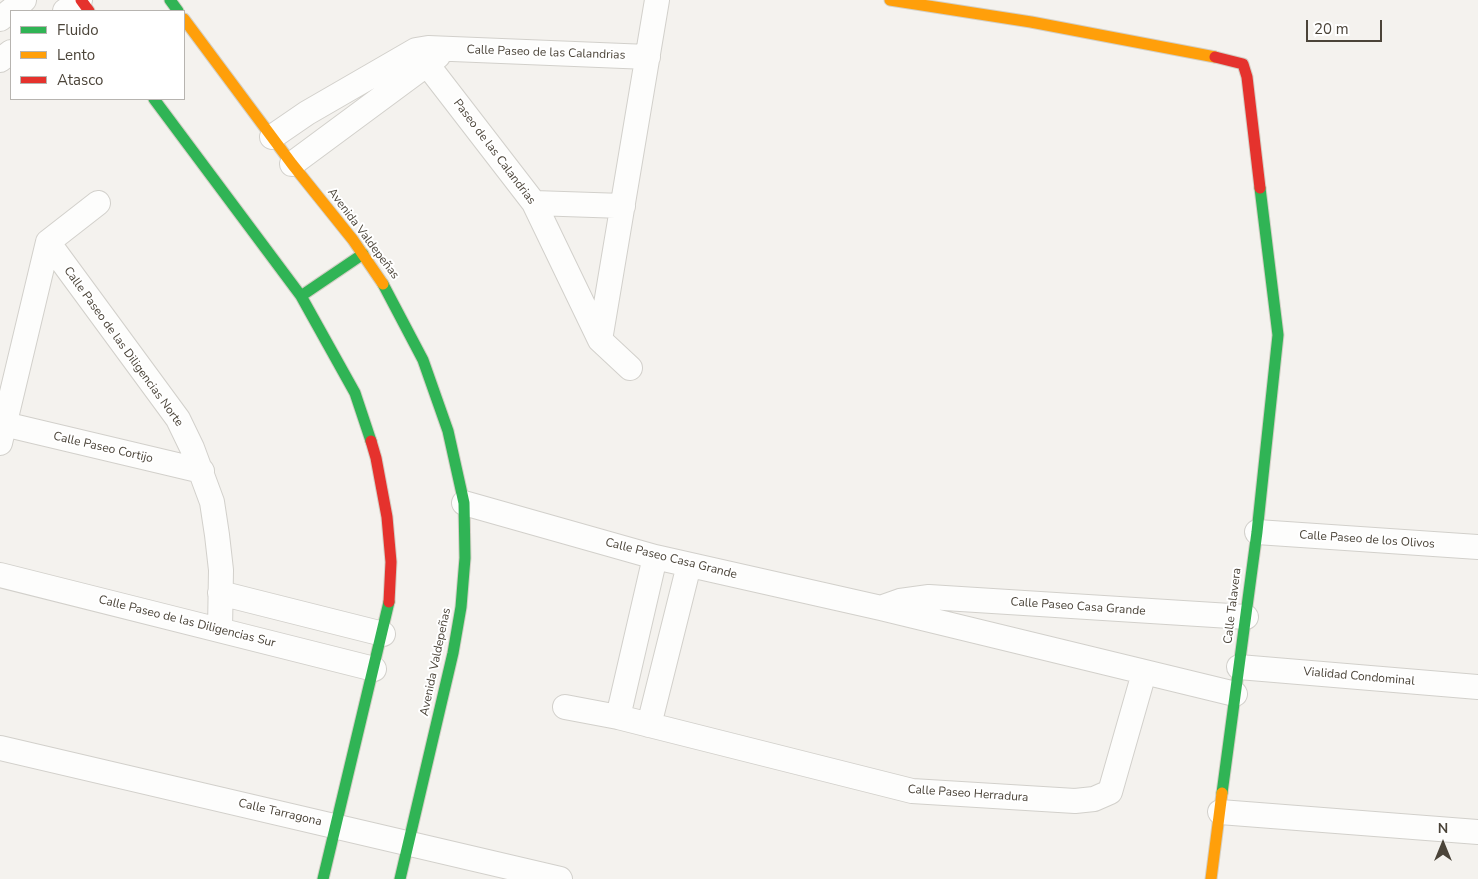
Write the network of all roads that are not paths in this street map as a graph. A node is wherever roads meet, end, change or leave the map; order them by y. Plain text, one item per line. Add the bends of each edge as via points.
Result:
1 (24, 0) edge
2 (80, 0) edge
3 (657, 0) edge
4 (890, 0) edge
5 (971, 7) edge
6 (11, 10) edge
7 (66, 10) edge
8 (88, 10) edge
9 (10, 11) edge
10 (0, 19) edge
11 (185, 20) edge
12 (648, 57) junction
13 (421, 58) junction
14 (155, 100) edge
15 (272, 138) junction
16 (292, 164) junction
17 (98, 203) dead end
18 (534, 203) junction
19 (623, 206) junction
20 (48, 242) junction
21 (363, 254) junction
22 (301, 296) junction
23 (600, 340) junction
24 (630, 368) dead end
25 (2, 434) edge
26 (202, 471) junction
27 (464, 503) junction
28 (1257, 532) junction
29 (1478, 547) edge
30 (655, 557) junction
31 (689, 565) junction
32 (0, 575) edge
33 (220, 593) junction
34 (881, 608) junction
35 (1246, 617) junction
36 (220, 630) junction
37 (383, 634) junction
38 (1239, 667) junction
39 (374, 669) junction
40 (1144, 673) junction
41 (1478, 687) edge
42 (1235, 694) junction
43 (565, 707) dead end
44 (618, 717) junction
45 (649, 725) junction
46 (0, 748) edge
47 (1220, 812) junction
48 (336, 826) junction
49 (1478, 832) edge
50 (408, 843) junction
51 (323, 879) edge
52 (400, 879) edge
53 (560, 879) edge
54 (1211, 879) edge

1 - 6 street
2 - 7 street
2 - 8 street
3 - 12 street
4 - 5 street
5 - 28 street, Calle Talavera via 1243,64 1278,335
9 - 10 street
11 - 15 street, Avenida Valdepeñas
12 - 13 street, Calle Paseo de las Calandrias via 428,48
12 - 19 street
13 - 15 street, Calle Paseo de las Calandrias via 307,113
13 - 16 street
13 - 18 street, Paseo de las Calandrias
14 - 22 street
15 - 16 street, Avenida Valdepeñas
16 - 21 street, Avenida Valdepeñas
17 - 20 street
18 - 19 street
18 - 23 street, Paseo de las Calandrias
19 - 23 street
20 - 25 street
20 - 26 street, Calle Paseo de las Diligencias Norte via 178,419
21 - 22 street
21 - 27 street, Avenida Valdepeñas via 388,290 423,360 448,431
22 - 37 street via 355,393 376,458 388,517 391,562 389,605
23 - 24 street, Paseo de las Calandrias
25 - 26 street, Calle Paseo Cortijo
26 - 33 street, Calle Paseo de las Diligencias Norte via 212,502 217,534
27 - 30 street, Calle Paseo Casa Grande
27 - 50 street, Avenida Valdepeñas via 461,607 454,653
28 - 29 street, Calle Paseo de los Olivos
28 - 35 street, Calle Talavera
30 - 31 street, Calle Paseo Casa Grande
30 - 44 street
31 - 34 street, Calle Paseo Casa Grande
31 - 45 street
32 - 36 street, Calle Paseo de las Diligencias Sur
33 - 36 street, Calle Paseo de las Diligencias Norte
33 - 37 street
34 - 35 street, Calle Paseo Casa Grande via 900,601 929,597
34 - 40 street, Calle Paseo Casa Grande
35 - 38 street, Calle Talavera
36 - 39 street, Calle Paseo de las Diligencias Sur
37 - 39 street
38 - 41 street, Vialidad Condominal
38 - 42 street, Calle Talavera
39 - 48 street
40 - 42 street, Calle Paseo Casa Grande
40 - 45 street, Calle Paseo Herradura via 1110,792 1094,799 1075,801 912,791
42 - 47 street, Calle Talavera
43 - 44 street, Calle Paseo Herradura
44 - 45 street, Calle Paseo Herradura
46 - 48 street, Calle Tarragona
47 - 49 street
47 - 54 street, Calle Talavera
48 - 50 street, Calle Tarragona
48 - 51 street
50 - 52 street, Avenida Valdepeñas
50 - 53 street, Calle Tarragona

